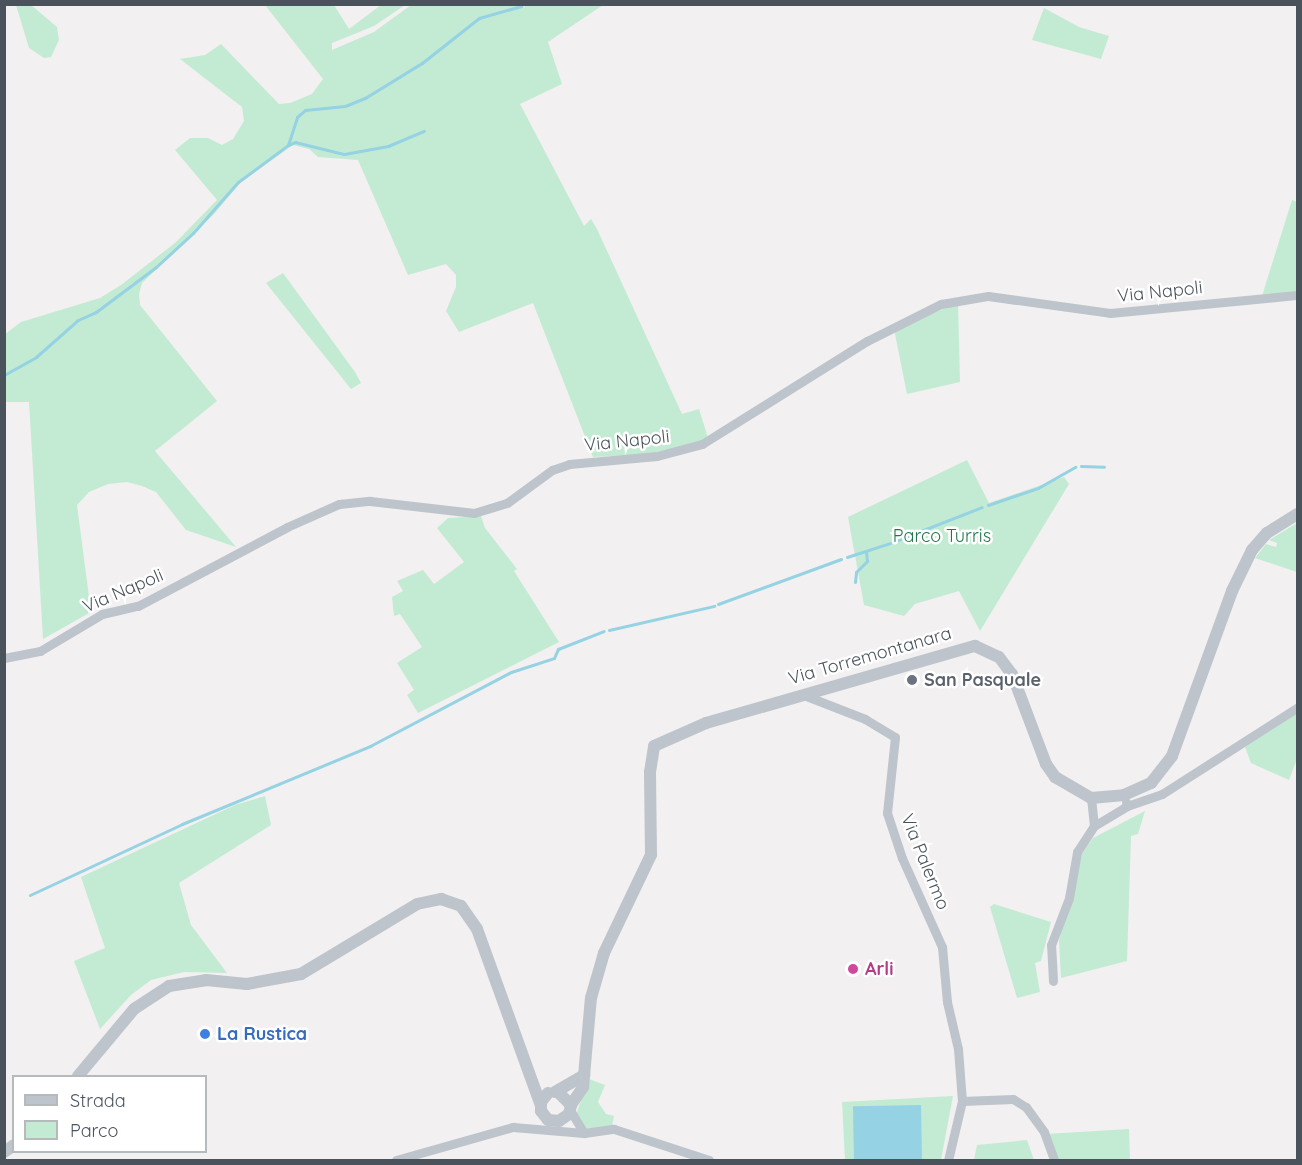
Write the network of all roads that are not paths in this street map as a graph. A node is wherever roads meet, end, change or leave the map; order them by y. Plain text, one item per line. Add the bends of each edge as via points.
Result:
1 (1298, 295) edge
2 (1298, 514) edge
3 (4, 658) edge
4 (801, 694) junction
5 (1298, 706) edge
6 (1091, 798) junction
7 (1126, 801) junction
8 (1094, 826) junction
9 (1053, 981) dead end
10 (80, 1075) edge
11 (584, 1075) junction
12 (528, 1080) junction
13 (553, 1093) junction
14 (962, 1101) junction
15 (571, 1107) junction
16 (541, 1108) junction
17 (532, 1127) junction
18 (584, 1133) junction
19 (396, 1161) edge
20 (709, 1161) edge
21 (948, 1161) edge
22 (1054, 1161) edge

1 - 3 street, Via Napoli via 1110,313 988,296 941,304 878,335 702,444 657,456 569,464 552,470 507,503 474,513 370,501 339,504 287,527 138,606 102,614 40,651
2 - 7 street via 1267,533 1252,550 1232,591 1172,756 1151,783
4 - 6 street, Via Torremontanara via 962,648 990,650 1012,674 1051,770 1066,786
4 - 11 street, Via Torremontanara via 706,723 652,748 651,855 601,964 591,998
4 - 14 street, Via Palermo via 865,719 895,737 887,813 902,858 942,947
5 - 7 street via 1162,794
6 - 7 street
6 - 8 street
7 - 8 street
8 - 9 street via 1077,852 1074,880 1051,945
10 - 12 street via 134,1009 169,986 206,980 246,984 300,974 417,904 441,899 461,906 477,929
11 - 13 street
11 - 15 street via 583,1087
12 - 13 street
12 - 16 street
13 - 15 street
13 - 16 street
14 - 21 street, Via Palermo
14 - 22 street via 1013,1099 1026,1107 1044,1132
15 - 16 street via 566,1118 555,1122
15 - 18 street
16 - 17 street
17 - 18 street
17 - 19 street via 493,1130
18 - 20 street via 614,1129

